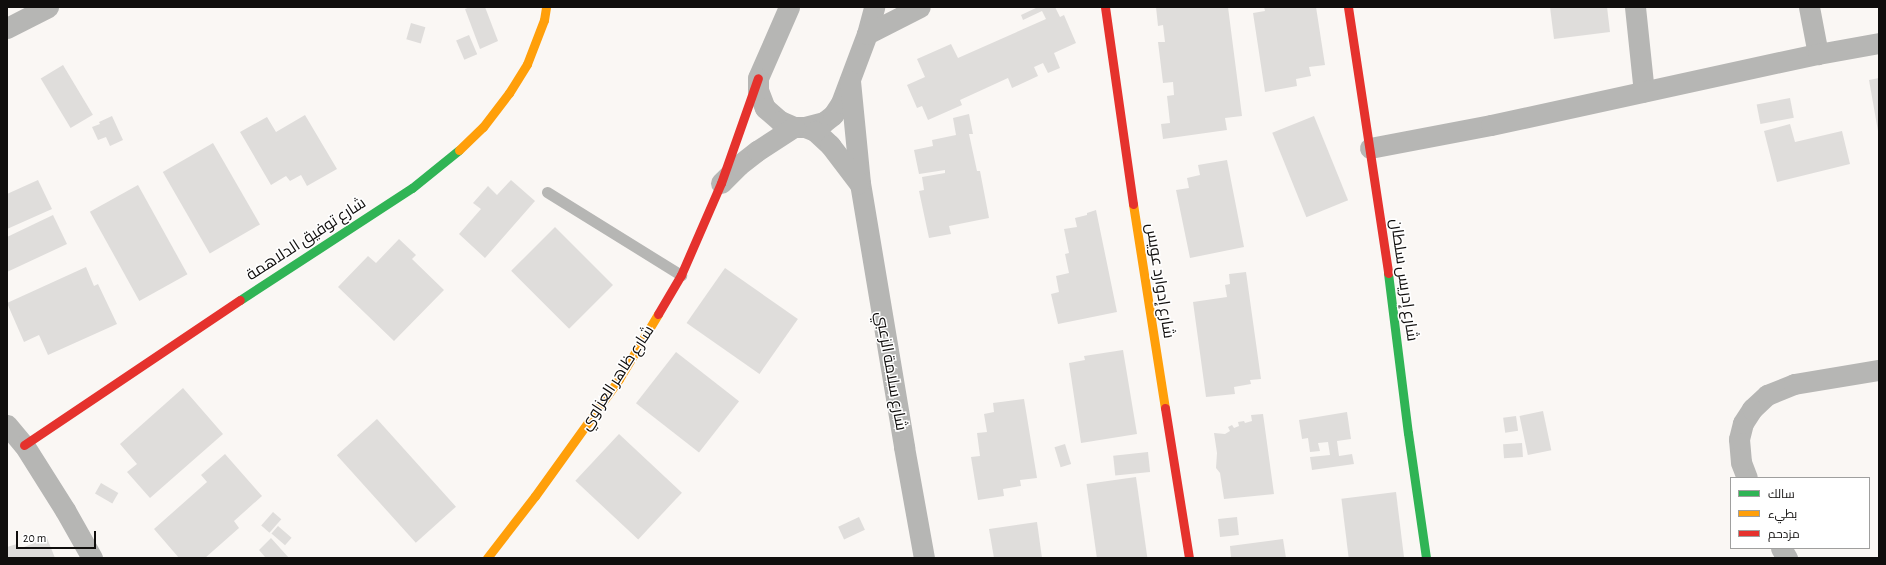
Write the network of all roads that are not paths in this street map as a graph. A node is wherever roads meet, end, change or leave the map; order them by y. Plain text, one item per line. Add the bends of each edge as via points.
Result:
1 (48, 7) edge
2 (546, 7) edge
3 (789, 7) edge
4 (874, 7) edge
5 (920, 7) edge
6 (1106, 7) edge
7 (1348, 7) edge
8 (1635, 7) edge
9 (1809, 7) edge
10 (7, 28) edge
11 (867, 34) junction
12 (1879, 43) edge
13 (1818, 54) junction
14 (758, 78) junction
15 (850, 81) junction
16 (1644, 92) junction
17 (799, 127) junction
18 (1370, 148) junction
19 (721, 183) junction
20 (860, 183) junction
21 (547, 192) dead end
22 (681, 275) junction
23 (1879, 370) edge
24 (7, 425) edge
25 (24, 445) junction
26 (1746, 477) edge
27 (1782, 549) edge
28 (92, 558) edge
29 (487, 558) edge
30 (924, 558) edge
31 (1189, 558) edge
32 (1426, 558) edge
33 (1787, 558) edge

1 - 10 street
2 - 25 street, شارع توفيق الدلاهمة via 544,20 528,64 487,121 456,154 412,188
3 - 14 street
4 - 11 street, شارع ظاهر العزاوي
5 - 11 street
6 - 31 street, شارع إدوارد عويس via 1144,280
7 - 18 street, شارع إدريس سلطان
8 - 16 street
9 - 13 street
11 - 15 street, شارع ظاهر العزاوي
12 - 13 street
13 - 16 street
14 - 17 street, شارع سلامة الزعبي via 758,90 765,108 780,121
14 - 19 street, شارع ظاهر العزاوي
15 - 17 street, شارع ظاهر العزاوي via 833,115 824,122
15 - 20 street, شارع سلامة الزعبي
16 - 18 street
17 - 19 street, شارع ظاهر العزاوي via 757,151
17 - 20 street, شارع سلامة الزعبي via 816,131
18 - 32 street, شارع إدريس سلطان
19 - 22 street, شارع ظاهر العزاوي
20 - 30 street, شارع سلامة الزعبي
21 - 22 lane
22 - 29 street, شارع ظاهر العزاوي via 619,379
23 - 26 street via 1794,384 1767,395 1752,409 1743,423 1739,439 1741,462
24 - 25 street
25 - 28 street
27 - 33 street

